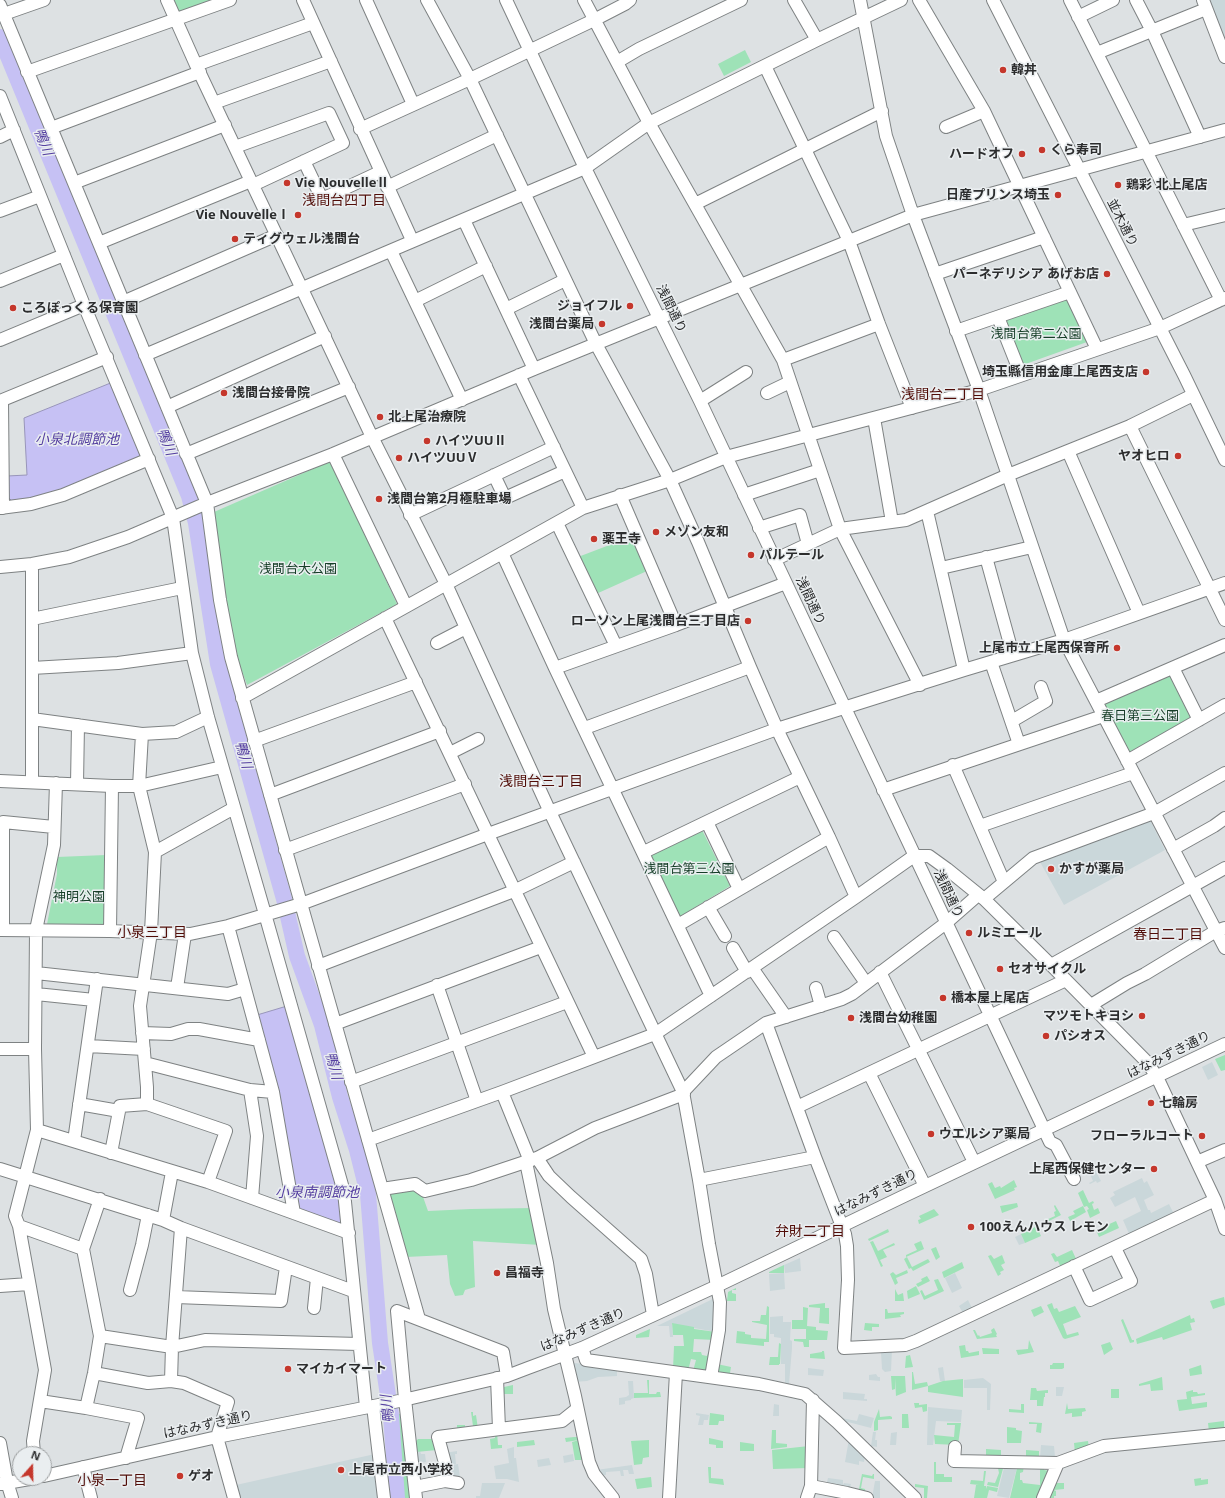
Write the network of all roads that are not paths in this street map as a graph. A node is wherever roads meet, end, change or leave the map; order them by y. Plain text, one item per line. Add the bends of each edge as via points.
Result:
1 (44, 0) edge
2 (167, 0) edge
3 (230, 0) edge
4 (303, 0) edge
5 (366, 0) edge
6 (427, 0) edge
7 (506, 0) edge
8 (584, 0) edge
9 (630, 0) edge
10 (741, 0) edge
11 (794, 0) edge
12 (860, 0) edge
13 (901, 0) edge
14 (919, 0) edge
15 (993, 0) edge
16 (1070, 0) edge
17 (1113, 0) edge
18 (1136, 0) edge
19 (1204, 5) edge
20 (2, 10) edge
21 (1078, 16) junction
22 (864, 18) junction
23 (176, 19) junction
24 (594, 20) junction
25 (313, 23) junction
26 (1152, 31) junction
27 (817, 40) junction
28 (531, 50) junction
29 (1097, 53) junction
30 (1224, 53) edge
31 (330, 61) junction
32 (616, 62) junction
33 (765, 66) junction
34 (198, 68) junction
35 (27, 72) junction
36 (470, 79) junction
37 (0, 96) edge
38 (214, 103) junction
39 (413, 104) junction
40 (882, 110) junction
41 (984, 111) junction
42 (649, 123) junction
43 (225, 125) junction
44 (946, 127) dead end
45 (51, 128) junction
46 (360, 129) junction
47 (14, 130) junction
48 (1225, 130) edge
49 (497, 135) junction
50 (0, 137) edge
51 (1200, 137) junction
52 (235, 147) junction
53 (806, 150) junction
54 (1146, 152) junction
55 (304, 161) junction
56 (585, 168) junction
57 (1079, 169) junction
58 (380, 172) junction
59 (74, 183) junction
60 (252, 183) junction
61 (1020, 186) junction
62 (387, 187) junction
63 (524, 194) junction
64 (40, 196) junction
65 (695, 204) junction
66 (0, 211) edge
67 (913, 215) junction
68 (1225, 215) edge
69 (464, 220) junction
70 (1183, 225) junction
71 (277, 234) junction
72 (1044, 237) junction
73 (412, 240) junction
74 (849, 241) junction
75 (99, 243) junction
76 (391, 250) junction
77 (64, 254) junction
78 (486, 266) junction
79 (935, 274) junction
80 (565, 280) junction
81 (0, 281) edge
82 (740, 286) junction
83 (302, 287) junction
84 (1070, 292) junction
85 (1223, 299) edge
86 (415, 300) junction
87 (123, 302) junction
88 (84, 305) junction
89 (506, 309) junction
90 (998, 317) junction
91 (660, 319) junction
92 (879, 324) junction
93 (1160, 328) junction
94 (956, 331) junction
95 (325, 336) junction
96 (0, 340) edge
97 (596, 344) junction
98 (1097, 349) junction
99 (145, 355) junction
100 (107, 357) junction
101 (783, 360) junction
102 (534, 369) junction
103 (746, 372) dead end
104 (1020, 375) junction
105 (519, 376) junction
106 (790, 382) junction
107 (349, 387) junction
108 (979, 390) junction
109 (767, 393) dead end
110 (1193, 395) junction
111 (462, 400) junction
112 (1, 401) edge
113 (700, 401) junction
114 (167, 407) junction
115 (912, 408) junction
116 (874, 418) junction
117 (1130, 426) junction
118 (808, 436) junction
119 (372, 437) junction
120 (554, 447) junction
121 (1068, 451) junction
122 (186, 454) junction
123 (333, 454) junction
124 (726, 457) junction
125 (149, 459) junction
126 (1225, 460) edge
127 (820, 470) junction
128 (565, 471) junction
129 (494, 475) junction
130 (1008, 475) junction
131 (670, 480) junction
132 (620, 495) junction
133 (744, 496) junction
134 (206, 503) junction
135 (1, 508) edge
136 (583, 508) junction
137 (927, 511) junction
138 (410, 515) junction
139 (173, 518) junction
140 (892, 522) junction
141 (557, 523) junction
142 (759, 528) junction
143 (840, 530) junction
144 (808, 544) junction
145 (1032, 547) junction
146 (502, 553) junction
147 (986, 557) junction
148 (774, 560) junction
149 (32, 564) junction
150 (0, 567) edge
151 (940, 568) junction
152 (786, 583) junction
153 (1225, 583) edge
154 (446, 584) junction
155 (182, 588) junction
156 (1210, 589) junction
157 (406, 606) junction
158 (725, 606) junction
159 (1139, 613) junction
160 (385, 618) junction
161 (32, 619) junction
162 (1225, 620) edge
163 (676, 625) junction
164 (466, 628) junction
165 (1064, 640) junction
166 (438, 643) dead end
167 (1225, 645) edge
168 (616, 646) junction
169 (192, 653) junction
170 (1013, 655) junction
171 (991, 662) junction
172 (750, 667) junction
173 (32, 668) junction
174 (555, 668) junction
175 (1173, 668) junction
176 (964, 670) junction
177 (416, 682) junction
178 (920, 685) junction
179 (1041, 687) dead end
180 (242, 698) junction
181 (1096, 702) junction
182 (1225, 705) edge
183 (844, 708) junction
184 (1103, 716) junction
185 (208, 717) junction
186 (32, 719) junction
187 (1199, 720) junction
188 (1012, 721) junction
189 (78, 725) junction
190 (585, 728) junction
191 (777, 729) junction
192 (440, 731) junction
193 (142, 734) junction
194 (478, 740) dead end
195 (254, 741) junction
196 (1019, 744) junction
197 (450, 753) junction
198 (1127, 760) junction
199 (953, 765) junction
200 (222, 767) junction
201 (1133, 773) junction
202 (1225, 773) edge
203 (800, 777) junction
204 (0, 781) edge
205 (32, 782) junction
206 (56, 783) junction
207 (76, 784) junction
208 (465, 784) junction
209 (112, 786) junction
210 (138, 786) junction
211 (613, 789) junction
212 (884, 790) junction
213 (270, 795) junction
214 (234, 808) junction
215 (550, 812) junction
216 (1154, 813) junction
217 (1225, 818) edge
218 (707, 822) junction
219 (980, 826) junction
220 (54, 827) junction
221 (488, 834) junction
222 (829, 837) junction
223 (1173, 849) junction
224 (285, 850) junction
225 (154, 852) junction
226 (644, 852) junction
227 (914, 856) junction
228 (574, 862) junction
229 (1225, 868) edge
230 (1004, 882) junction
231 (1193, 887) junction
232 (738, 889) junction
233 (514, 891) junction
234 (856, 897) junction
235 (981, 897) junction
236 (301, 904) junction
237 (708, 907) junction
238 (265, 914) junction
239 (946, 923) junction
240 (678, 925) junction
241 (228, 926) junction
242 (1, 930) edge
243 (36, 930) junction
244 (1221, 930) edge
245 (110, 931) junction
246 (151, 932) junction
247 (185, 934) junction
248 (725, 936) dead end
249 (834, 937) dead end
250 (541, 947) junction
251 (733, 948) dead end
252 (1225, 948) edge
253 (1051, 965) junction
254 (318, 966) junction
255 (750, 970) junction
256 (36, 972) junction
257 (880, 972) junction
258 (97, 979) junction
259 (1066, 980) junction
260 (866, 983) junction
261 (143, 984) junction
262 (437, 985) junction
263 (177, 988) junction
264 (816, 988) dead end
265 (245, 989) junction
266 (36, 994) junction
267 (711, 996) junction
268 (94, 1000) junction
269 (567, 1002) junction
270 (1090, 1005) junction
271 (821, 1006) junction
272 (786, 1016) junction
273 (991, 1016) junction
274 (766, 1023) junction
275 (335, 1024) junction
276 (142, 1033) junction
277 (655, 1034) junction
278 (259, 1040) junction
279 (457, 1042) junction
280 (1225, 1044) edge
281 (88, 1046) junction
282 (0, 1048) edge
283 (35, 1049) junction
284 (144, 1050) junction
285 (918, 1050) junction
286 (594, 1057) junction
287 (145, 1063) junction
288 (869, 1073) junction
289 (1158, 1077) junction
290 (351, 1082) junction
291 (250, 1090) junction
292 (273, 1092) junction
293 (502, 1092) junction
294 (684, 1093) junction
295 (477, 1101) junction
296 (79, 1104) junction
297 (147, 1104) junction
298 (797, 1107) junction
299 (119, 1111) junction
300 (1045, 1129) junction
301 (37, 1130) junction
302 (368, 1140) junction
303 (74, 1142) junction
304 (1225, 1150) edge
305 (111, 1153) junction
306 (815, 1157) junction
307 (531, 1160) junction
308 (974, 1162) junction
309 (1197, 1162) junction
310 (0, 1169) edge
311 (172, 1172) junction
312 (25, 1176) junction
313 (1074, 1179) dead end
314 (699, 1180) junction
315 (208, 1182) junction
316 (925, 1186) junction
317 (382, 1189) junction
318 (252, 1198) junction
319 (100, 1199) junction
320 (1214, 1200) junction
321 (294, 1214) junction
322 (148, 1215) junction
323 (164, 1220) junction
324 (19, 1226) junction
325 (841, 1226) junction
326 (181, 1228) junction
327 (1225, 1229) edge
328 (349, 1234) junction
329 (1115, 1248) junction
330 (83, 1249) junction
331 (1074, 1266) junction
332 (286, 1267) junction
333 (317, 1278) junction
334 (29, 1284) junction
335 (0, 1286) edge
336 (717, 1286) junction
337 (130, 1290) dead end
338 (353, 1291) junction
339 (176, 1297) junction
340 (314, 1308) dead end
341 (652, 1315) junction
342 (419, 1319) junction
343 (100, 1336) junction
344 (359, 1344) junction
345 (172, 1347) junction
346 (582, 1348) junction
347 (565, 1354) junction
348 (94, 1373) junction
349 (676, 1373) junction
350 (502, 1377) junction
351 (711, 1377) junction
352 (171, 1381) junction
353 (402, 1400) junction
354 (813, 1400) junction
355 (40, 1401) junction
356 (372, 1406) junction
357 (86, 1408) junction
358 (577, 1409) junction
359 (499, 1429) junction
360 (1225, 1434) edge
361 (217, 1437) junction
362 (0, 1443) edge
363 (33, 1446) edge
364 (955, 1447) dead end
365 (126, 1458) junction
366 (445, 1463) dead end
367 (1058, 1463) junction
368 (83, 1467) junction
369 (52, 1474) edge
370 (4, 1483) edge
371 (458, 1483) dead end
372 (811, 1486) junction
373 (415, 1493) edge
374 (12, 1498) edge
375 (91, 1498) edge
376 (234, 1498) edge
377 (384, 1498) edge
378 (613, 1498) edge
379 (669, 1498) edge
380 (807, 1498) edge
381 (866, 1498) edge
382 (915, 1498) edge
383 (1043, 1498) edge

1 - 20 street
2 - 23 street
3 - 23 street
4 - 25 street
5 - 39 street
6 - 36 street
7 - 28 street, 浅間通り
8 - 24 street
9 - 24 street
10 - 32 street
11 - 27 street
12 - 22 street
13 - 22 street
14 - 41 street
15 - 57 street, 並木通り
16 - 21 street
17 - 21 street
18 - 26 street
19 - 26 street
19 - 30 street
20 - 35 street
21 - 29 street
22 - 27 street
22 - 40 street
23 - 34 street
23 - 35 street
24 - 28 street
24 - 32 street
25 - 31 street
25 - 34 street
26 - 29 street
26 - 51 street
27 - 33 street
28 - 36 street
28 - 56 street, 浅間通り
29 - 54 street
31 - 38 street
31 - 46 street
32 - 42 street
33 - 42 street
33 - 53 street
34 - 38 street
34 - 45 street
35 - 45 street
36 - 39 street
36 - 49 street
37 - 47 street
38 - 43 street
39 - 46 street
40 - 53 street
40 - 67 street via 886,136
41 - 44 street
41 - 61 street
42 - 56 street
42 - 65 street
43 - 52 street
43 - 59 street
45 - 59 street
46 - 58 street
47 - 50 street
47 - 64 street
48 - 51 street
49 - 62 street
49 - 63 street
51 - 54 street
52 - 55 street via 329,113 343,143
52 - 60 street
53 - 65 street
53 - 74 street
54 - 57 street
54 - 70 street
55 - 58 street via 322,199
55 - 60 street
56 - 63 street
56 - 91 street, 浅間通り
57 - 61 street
57 - 93 street, 並木通り
58 - 62 street
59 - 75 street
60 - 71 street
60 - 75 street
61 - 67 street
61 - 72 street
62 - 73 street
63 - 69 street
63 - 80 street
64 - 66 street
64 - 77 street
65 - 82 street
67 - 74 street
67 - 79 street
68 - 70 street
69 - 73 street
69 - 78 street
70 - 85 street
71 - 83 street
71 - 87 street
72 - 79 street
72 - 84 street
73 - 76 street
74 - 82 street
74 - 92 street
75 - 87 street
76 - 83 street
76 - 86 street
77 - 81 street
77 - 88 street
78 - 86 street
78 - 89 street
79 - 94 street
80 - 89 street
80 - 97 street
82 - 91 street
82 - 101 street
83 - 95 street
83 - 99 street
84 - 90 street
84 - 98 street
85 - 93 street
86 - 111 street
87 - 99 street
88 - 96 street
88 - 100 street
89 - 102 street
90 - 94 street
90 - 104 street
91 - 97 street
91 - 113 street, 浅間通り
92 - 101 street
92 - 115 street
93 - 98 street
93 - 110 street, 並木通り
94 - 108 street
95 - 107 street
95 - 114 street
97 - 102 street
97 - 131 street
98 - 104 street
99 - 114 street
100 - 112 street
100 - 125 street
101 - 106 street
102 - 105 street
103 - 113 street
104 - 108 street
105 - 111 street
105 - 120 street
106 - 109 street
106 - 118 street
107 - 119 street
107 - 122 street
108 - 115 street
108 - 130 street
110 - 117 street
110 - 126 street, 並木通り
111 - 119 street
112 - 135 street
113 - 124 street, 浅間通り
114 - 122 street
115 - 116 street
116 - 118 street
116 - 140 street
117 - 121 street
117 - 156 street
118 - 124 street
118 - 127 street
119 - 123 street
119 - 138 street
120 - 128 street
120 - 129 street
121 - 130 street
121 - 159 street
122 - 134 street
123 - 134 street
123 - 157 street
124 - 131 street
124 - 133 street, 浅間通り
125 - 135 street via 63,495 31,504
125 - 139 street
127 - 133 street
127 - 143 street
128 - 129 street via 505,498
128 - 136 street
129 - 138 street
130 - 137 street
130 - 145 street
131 - 132 street
131 - 158 street
132 - 136 street
132 - 163 street
133 - 142 street, 浅間通り
134 - 139 street
134 - 180 street via 220,600
136 - 141 street
137 - 140 street via 906,520
137 - 151 street
138 - 154 street
139 - 149 street via 69,557
139 - 155 street
140 - 143 street
141 - 146 street
141 - 168 street
142 - 144 street via 800,515
142 - 148 street, 浅間通り
143 - 144 street
143 - 178 street
144 - 148 street
145 - 147 street
145 - 165 street
146 - 154 street
146 - 174 street
147 - 151 street
147 - 170 street
148 - 152 street, 浅間通り
149 - 150 street
149 - 161 street
151 - 176 street
152 - 158 street
152 - 183 street, 浅間通り
153 - 156 street
154 - 157 street
154 - 164 street
155 - 161 street
155 - 169 street
156 - 159 street
156 - 162 street
157 - 160 street
158 - 163 street
158 - 172 street
159 - 165 street
160 - 177 street
160 - 180 street
161 - 173 street
163 - 168 street
164 - 166 street
164 - 215 street
165 - 170 street
165 - 181 street
167 - 175 street
168 - 174 street
169 - 173 street via 118,663
169 - 185 street
170 - 171 street
171 - 176 street
171 - 188 street
172 - 190 street
172 - 191 street
173 - 186 street
174 - 190 street
175 - 181 street
175 - 187 street
176 - 178 street
177 - 192 street
177 - 195 street
178 - 183 street
179 - 188 street via 1046,701
180 - 195 street
181 - 184 street
182 - 187 street
183 - 191 street
183 - 212 street, 浅間通り
184 - 196 street
184 - 198 street
185 - 193 street via 176,732
185 - 200 street
186 - 189 street
186 - 205 street
187 - 198 street
188 - 196 street
189 - 193 street
189 - 207 street
190 - 211 street
191 - 203 street
191 - 211 street
192 - 197 street
192 - 213 street
193 - 210 street
194 - 197 street
195 - 213 street
196 - 199 street
197 - 208 street
198 - 201 street
199 - 212 street
199 - 219 street
200 - 210 street
200 - 214 street
201 - 216 street
201 - 219 street
202 - 216 street
203 - 218 street
203 - 222 street
204 - 205 street
205 - 206 street
206 - 207 street
206 - 220 street
207 - 209 street
208 - 221 street
208 - 224 street
209 - 210 street
209 - 245 street
210 - 225 street
211 - 215 street
211 - 226 street
212 - 227 street, 浅間通り
213 - 224 street
214 - 225 street
214 - 238 street
215 - 221 street
215 - 228 street
216 - 223 street
216 - 230 street via 1033,858
217 - 223 street
218 - 226 street
218 - 232 street
219 - 230 street
220 - 242 street via 2,822
220 - 243 street via 54,845
221 - 233 street
221 - 236 street
222 - 232 street
222 - 234 street
223 - 231 street
224 - 236 street
225 - 246 street
226 - 240 street
227 - 234 street
227 - 235 street via 929,856
227 - 239 street, 浅間通り
228 - 233 street
228 - 277 street
229 - 231 street
230 - 235 street
231 - 244 street
231 - 253 street
232 - 237 street
233 - 250 street
233 - 254 street
234 - 255 street
235 - 239 street
235 - 253 street
236 - 238 street
236 - 254 street
237 - 240 street
237 - 248 street
238 - 241 street
238 - 328 street via 344,1192
239 - 257 street
239 - 273 street, 浅間通り
240 - 267 street
241 - 247 street
241 - 265 street
242 - 243 street
243 - 245 street
243 - 256 street
244 - 252 street
244 - 270 street
245 - 246 street
246 - 247 street
246 - 261 street
247 - 263 street
249 - 260 street
250 - 262 street
250 - 269 street
251 - 255 street
253 - 259 street
254 - 275 street
255 - 267 street
255 - 272 street
256 - 258 street
256 - 266 street
257 - 260 street
257 - 285 street
258 - 261 street
258 - 268 street
259 - 270 street
259 - 273 street
260 - 271 street via 842,999
261 - 263 street
261 - 276 street via 140,1006
262 - 275 street
262 - 279 street
263 - 265 street via 228,994
264 - 271 street
265 - 278 street
266 - 268 street
266 - 283 street
267 - 277 street
268 - 281 street
269 - 279 street
269 - 286 street
270 - 289 street via 1147,1062
271 - 272 street
272 - 274 street
273 - 285 street
273 - 300 street, 浅間通り
274 - 294 street via 716,1056
274 - 298 street
275 - 290 street
276 - 278 street via 171,1034 188,1029 200,1029
276 - 284 street
277 - 286 street
277 - 294 street
278 - 292 street
279 - 290 street
279 - 295 street
280 - 289 street, はなみずき通り
281 - 284 street
281 - 296 street
282 - 283 street
283 - 301 street
284 - 287 street
285 - 288 street
285 - 308 street
286 - 293 street
287 - 291 street
287 - 297 street
288 - 298 street
288 - 316 street
289 - 300 street, はなみずき通り
289 - 309 street
290 - 302 street
291 - 292 street
291 - 318 street via 257,1136
292 - 321 street
293 - 295 street
293 - 307 street
294 - 307 street via 595,1128
294 - 314 street
295 - 302 street
296 - 299 street
296 - 303 street
297 - 299 street via 120,1106
297 - 315 street via 226,1131
298 - 306 street
299 - 305 street
300 - 308 street, はなみずき通り
300 - 313 street, 浅間通り via 1050,1142 1056,1145
301 - 303 street
301 - 312 street
302 - 317 street
303 - 305 street
304 - 309 street
305 - 311 street
306 - 314 street
306 - 325 street
307 - 317 street via 471,1180 425,1191 415,1184
307 - 341 street via 641,1259 646,1274
307 - 347 street via 554,1309
308 - 316 street, はなみずき通り
309 - 320 street
310 - 312 street
311 - 315 street
311 - 323 street
312 - 319 street
312 - 324 street via 15,1216
314 - 336 street
315 - 318 street
316 - 325 street, はなみずき通り
317 - 342 street
318 - 321 street
319 - 322 street
319 - 330 street
320 - 327 street
320 - 329 street
321 - 328 street
322 - 323 street
322 - 337 street
323 - 326 street
324 - 330 street
324 - 334 street
325 - 331 street via 847,1246 848,1280 844,1348 905,1345
325 - 336 street, はなみずき通り
326 - 332 street
326 - 339 street
328 - 338 street
329 - 331 street
329 - 331 street via 1131,1281 1090,1300
330 - 343 street
332 - 333 street
332 - 339 street via 281,1301
333 - 338 street
333 - 340 street
334 - 335 street
334 - 355 street via 45,1370
336 - 341 street, はなみずき通り
336 - 351 street via 720,1302 719,1330
338 - 344 street
339 - 345 street
341 - 346 street, はなみずき通り
342 - 350 street via 502,1352
342 - 353 street via 397,1311
343 - 345 street
343 - 348 street
344 - 345 street via 205,1340
344 - 356 street
345 - 352 street
346 - 347 street, はなみずき通り
346 - 349 street via 586,1360
347 - 350 street, はなみずき通り
347 - 358 street
348 - 352 street via 148,1383
348 - 357 street
349 - 351 street
349 - 379 street
350 - 353 street, はなみずき通り
350 - 359 street
351 - 354 street via 783,1388 805,1394
352 - 361 street via 184,1383 228,1402
353 - 356 street, はなみずき通り
353 - 373 street
354 - 372 street
354 - 382 street
355 - 357 street
355 - 363 street
356 - 361 street, はなみずき通り
356 - 377 street
357 - 365 street via 138,1418
358 - 359 street via 562,1421
358 - 378 street via 589,1462 594,1474
359 - 366 street via 438,1437
360 - 367 street via 1104,1446
361 - 365 street, はなみずき通り
361 - 376 street
362 - 370 street
364 - 367 street via 954,1461
365 - 368 street, はなみずき通り
367 - 383 street
368 - 369 street, はなみずき通り
368 - 375 street
370 - 374 street
371 - 373 street via 445,1481
372 - 380 street
372 - 381 street

